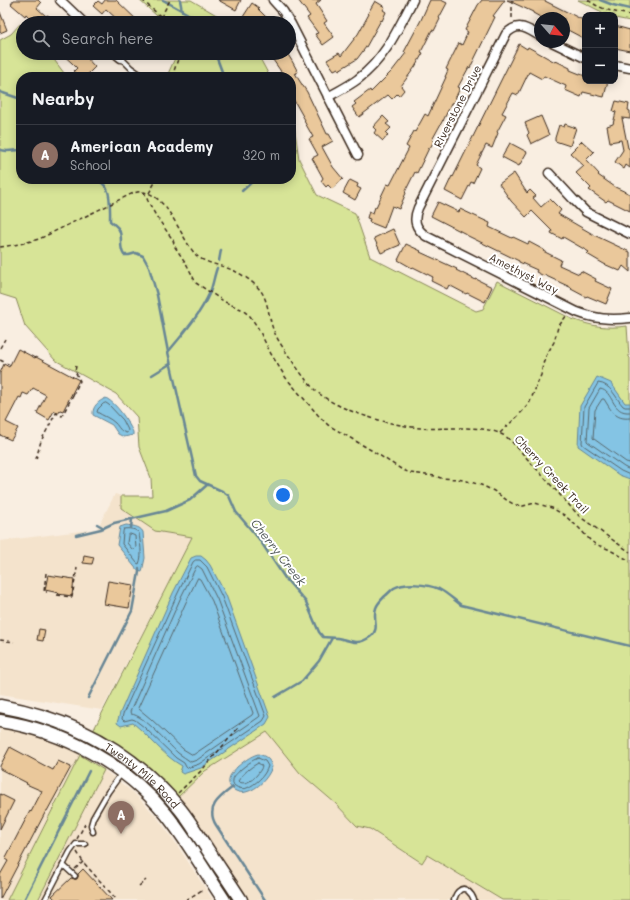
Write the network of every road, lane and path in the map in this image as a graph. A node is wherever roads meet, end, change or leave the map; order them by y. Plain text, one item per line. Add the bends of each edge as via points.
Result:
1 (60, 0) edge
2 (142, 0) edge
3 (170, 0) edge
4 (273, 0) edge
5 (512, 0) edge
6 (588, 0) edge
7 (409, 1) edge
8 (630, 15) edge
9 (77, 16) edge
10 (160, 16) edge
11 (162, 16) edge
12 (286, 16) edge
13 (512, 18) dead end
14 (534, 33) edge
15 (296, 34) edge
16 (564, 48) edge
17 (582, 57) edge
18 (123, 60) edge
19 (178, 60) edge
20 (618, 66) edge
21 (630, 68) edge
22 (137, 72) edge
23 (174, 72) edge
24 (328, 97) junction
25 (358, 155) dead end
26 (549, 172) dead end
27 (155, 184) edge
28 (144, 192) junction
29 (149, 193) junction
30 (416, 224) joint
31 (630, 234) edge
32 (0, 247) edge
33 (567, 315) dead end
34 (630, 318) edge
35 (5, 339) dead end
36 (0, 348) edge
37 (0, 360) edge
38 (10, 364) dead end
39 (76, 366) dead end
40 (500, 433) junction
41 (36, 458) dead end
42 (630, 552) edge
43 (630, 561) edge
44 (77, 568) dead end
45 (46, 573) dead end
46 (47, 592) dead end
47 (57, 595) dead end
48 (0, 640) edge
49 (14, 642) dead end
50 (0, 706) edge
51 (0, 721) edge
52 (239, 727) dead end
53 (123, 772) junction
54 (172, 799) junction
55 (88, 819) dead end
56 (93, 832) dead end
57 (76, 844) junction
58 (84, 844) dead end
59 (83, 862) junction
60 (63, 865) junction
61 (73, 875) joint
62 (146, 880) dead end
63 (139, 886) dead end
64 (202, 890) dead end
65 (45, 900) edge
66 (117, 900) edge
67 (186, 900) edge
68 (224, 900) edge
69 (241, 900) edge
70 (454, 900) edge
71 (474, 900) edge

1 - 9 street
2 - 10 path
3 - 11 path
4 - 12 street
5 - 13 path
6 - 8 path via 606,10
7 - 24 street via 390,45 375,64 359,79
14 - 30 street, Riverstone Drive via 521,27 514,28 506,34 418,208
15 - 24 street
16 - 17 street
18 - 22 lane
19 - 23 path
20 - 21 street
24 - 25 street
26 - 31 street via 586,212
27 - 29 path
28 - 29 path, Cherry Creek Trail
28 - 32 path, Cherry Creek Trail via 129,195 39,239
28 - 43 path via 196,283 250,316 286,378 328,425 410,473 470,482 494,491 518,506 535,503 548,506 580,528 595,544
29 - 40 path, Cherry Creek Trail via 167,209 198,256 207,262 238,273 261,291 278,340 321,395 348,410 396,423 421,428 482,429
30 - 34 street, Amethyst Way via 426,236 577,312 598,319
33 - 40 path via 558,327 529,404
35 - 36 path
37 - 38 path
39 - 41 path via 75,373 80,381 62,416 56,413
40 - 42 path, Cherry Creek Trail via 513,443 580,517
44 - 47 path via 72,597
45 - 46 path via 44,592
48 - 49 path
50 - 54 main road, Twenty Mile Road via 49,718 94,737 136,765
51 - 53 main road, Twenty Mile Road via 27,726 65,740 86,749
52 - 54 path via 202,770
53 - 56 lane via 93,818
53 - 68 main road, Twenty Mile Road via 165,814
54 - 69 main road, Twenty Mile Road
55 - 57 path
57 - 58 lane
57 - 59 path
57 - 60 lane
59 - 61 path
59 - 66 path
60 - 61 lane
60 - 65 lane
62 - 63 path
64 - 67 path
70 - 71 lane via 460,889 468,890

